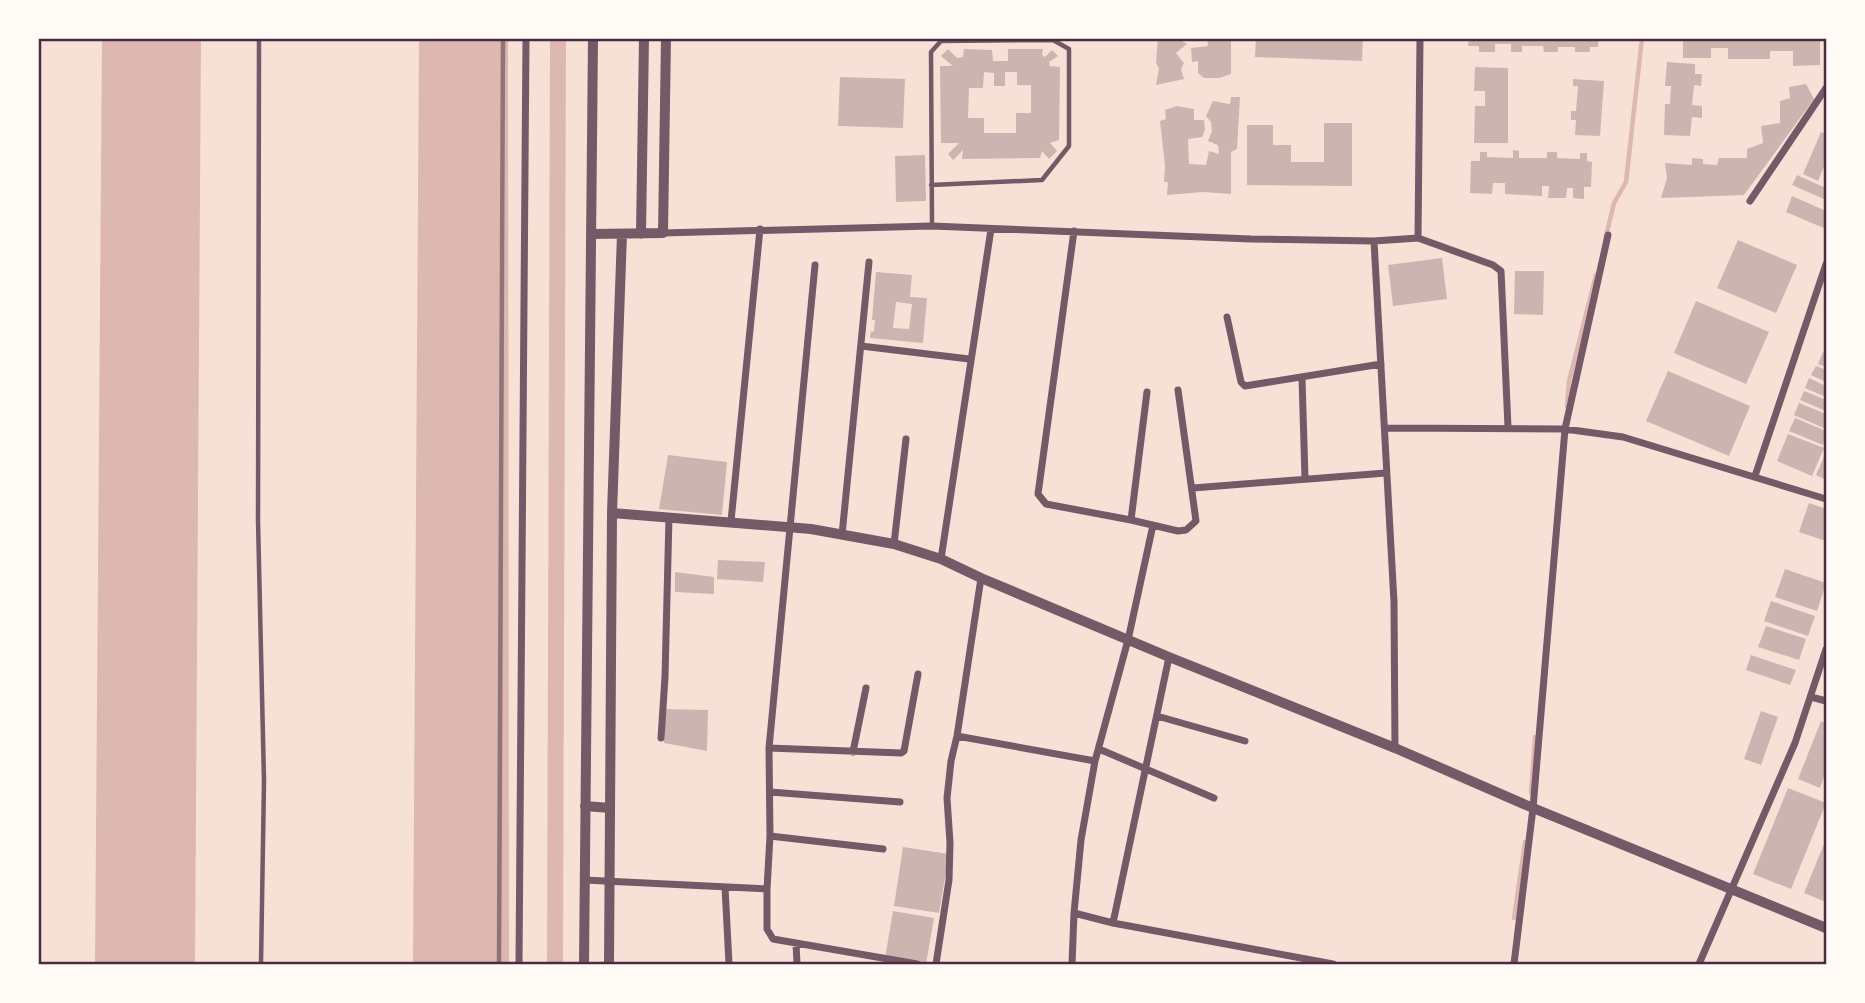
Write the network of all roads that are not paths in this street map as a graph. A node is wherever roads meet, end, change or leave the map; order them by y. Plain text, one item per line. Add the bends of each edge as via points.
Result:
1 (259, 38) edge
2 (526, 38) edge
3 (593, 38) edge
4 (644, 38) edge
5 (666, 38) edge
6 (1420, 38) edge
7 (1826, 88) edge
8 (931, 185) junction
9 (1750, 201) dead end
10 (932, 226) junction
11 (760, 229) junction
12 (991, 229) junction
13 (1074, 231) junction
14 (663, 233) junction
15 (592, 234) junction
16 (622, 234) junction
17 (641, 234) junction
18 (1608, 235) dead end
19 (1418, 238) junction
20 (1374, 241) junction
21 (869, 262) dead end
22 (1826, 264) edge
23 (815, 265) dead end
24 (1227, 317) dead end
25 (861, 346) junction
26 (969, 359) junction
27 (1381, 364) junction
28 (1302, 378) junction
29 (1178, 390) dead end
30 (1147, 393) dead end
31 (1508, 427) junction
32 (1386, 428) junction
33 (1566, 429) junction
34 (906, 439) dead end
35 (1386, 473) junction
36 (1755, 476) junction
37 (1305, 478) junction
38 (1193, 488) junction
39 (1826, 499) edge
40 (612, 513) junction
41 (669, 517) junction
42 (1132, 520) junction
43 (731, 521) junction
44 (1153, 525) junction
45 (789, 527) junction
46 (842, 535) junction
47 (894, 544) junction
48 (941, 559) junction
49 (981, 578) junction
50 (1128, 640) junction
51 (1826, 649) edge
52 (1169, 657) junction
53 (918, 674) dead end
54 (866, 688) dead end
55 (1811, 696) junction
56 (1826, 701) edge
57 (1157, 716) junction
58 (957, 736) junction
59 (661, 738) dead end
60 (1245, 741) dead end
61 (769, 748) junction
62 (1395, 748) junction
63 (1099, 749) junction
64 (853, 752) junction
65 (1096, 761) junction
66 (1146, 767) junction
67 (770, 792) junction
68 (1214, 798) dead end
69 (900, 802) dead end
70 (585, 806) junction
71 (610, 808) junction
72 (1533, 808) junction
73 (770, 836) junction
74 (883, 849) dead end
75 (584, 880) junction
76 (610, 881) junction
77 (725, 887) junction
78 (767, 889) junction
79 (1732, 889) junction
80 (1074, 913) junction
81 (1113, 923) junction
82 (1826, 928) edge
83 (796, 943) junction
84 (878, 961) edge
85 (905, 963) edge
86 (261, 964) edge
87 (519, 964) edge
88 (584, 964) edge
89 (610, 964) edge
90 (729, 964) edge
91 (797, 964) edge
92 (917, 964) edge
93 (936, 964) edge
94 (1072, 964) edge
95 (1333, 964) edge
96 (1514, 964) edge
97 (1699, 964) edge

1 - 86 lane
2 - 87 street
3 - 15 street
4 - 17 street
5 - 14 street
6 - 19 street
7 - 9 street
8 - 8 lane via 931,52 941,41 1053,40 1069,49 1069,146 1042,180
8 - 10 lane
10 - 11 street
10 - 12 street
11 - 14 street
11 - 43 street
12 - 13 street
12 - 26 street
13 - 20 street
13 - 42 street via 1038,494 1046,505
14 - 17 street
15 - 16 street
15 - 70 street
16 - 17 street
16 - 40 street
18 - 33 street
19 - 20 street
19 - 31 street via 1501,271
20 - 27 street
21 - 25 street
22 - 36 street
23 - 45 street
24 - 28 street via 1243,384
25 - 26 street
25 - 46 street
26 - 48 street
27 - 28 street
27 - 32 street
28 - 37 street
29 - 38 street
30 - 42 street
31 - 32 street
31 - 33 street
32 - 35 street
33 - 36 street via 1623,437
33 - 72 street
34 - 47 street
35 - 37 street
35 - 62 street via 1394,601
36 - 39 street
37 - 38 street
38 - 44 street via 1196,521 1192,526 1178,531
40 - 41 street
40 - 71 street
41 - 43 street
41 - 59 street
42 - 44 street
43 - 45 street
44 - 50 street
45 - 46 street
45 - 61 street
46 - 47 street
47 - 48 street
48 - 49 street
49 - 50 street
49 - 58 street
50 - 52 street
50 - 63 street
51 - 55 street
52 - 57 street
52 - 62 street
53 - 64 street via 904,751
54 - 64 street
55 - 56 street
55 - 79 street
57 - 60 street
57 - 66 street
58 - 65 street
58 - 93 street via 947,798 949,880
61 - 64 street
61 - 67 street
62 - 72 street
63 - 65 street
63 - 66 street
65 - 80 street via 1081,840
66 - 68 street
66 - 81 street
67 - 69 street
67 - 73 street
70 - 71 street
70 - 75 street
71 - 76 street
72 - 79 street
72 - 96 street
73 - 74 street
73 - 78 street
75 - 76 street
75 - 88 street
76 - 77 street
76 - 89 street
77 - 78 street
77 - 90 street
78 - 83 street via 768,933 773,939
79 - 82 street
79 - 97 street
80 - 81 street
80 - 94 street
81 - 95 street
83 - 84 street
83 - 91 street
84 - 85 street
85 - 92 street

